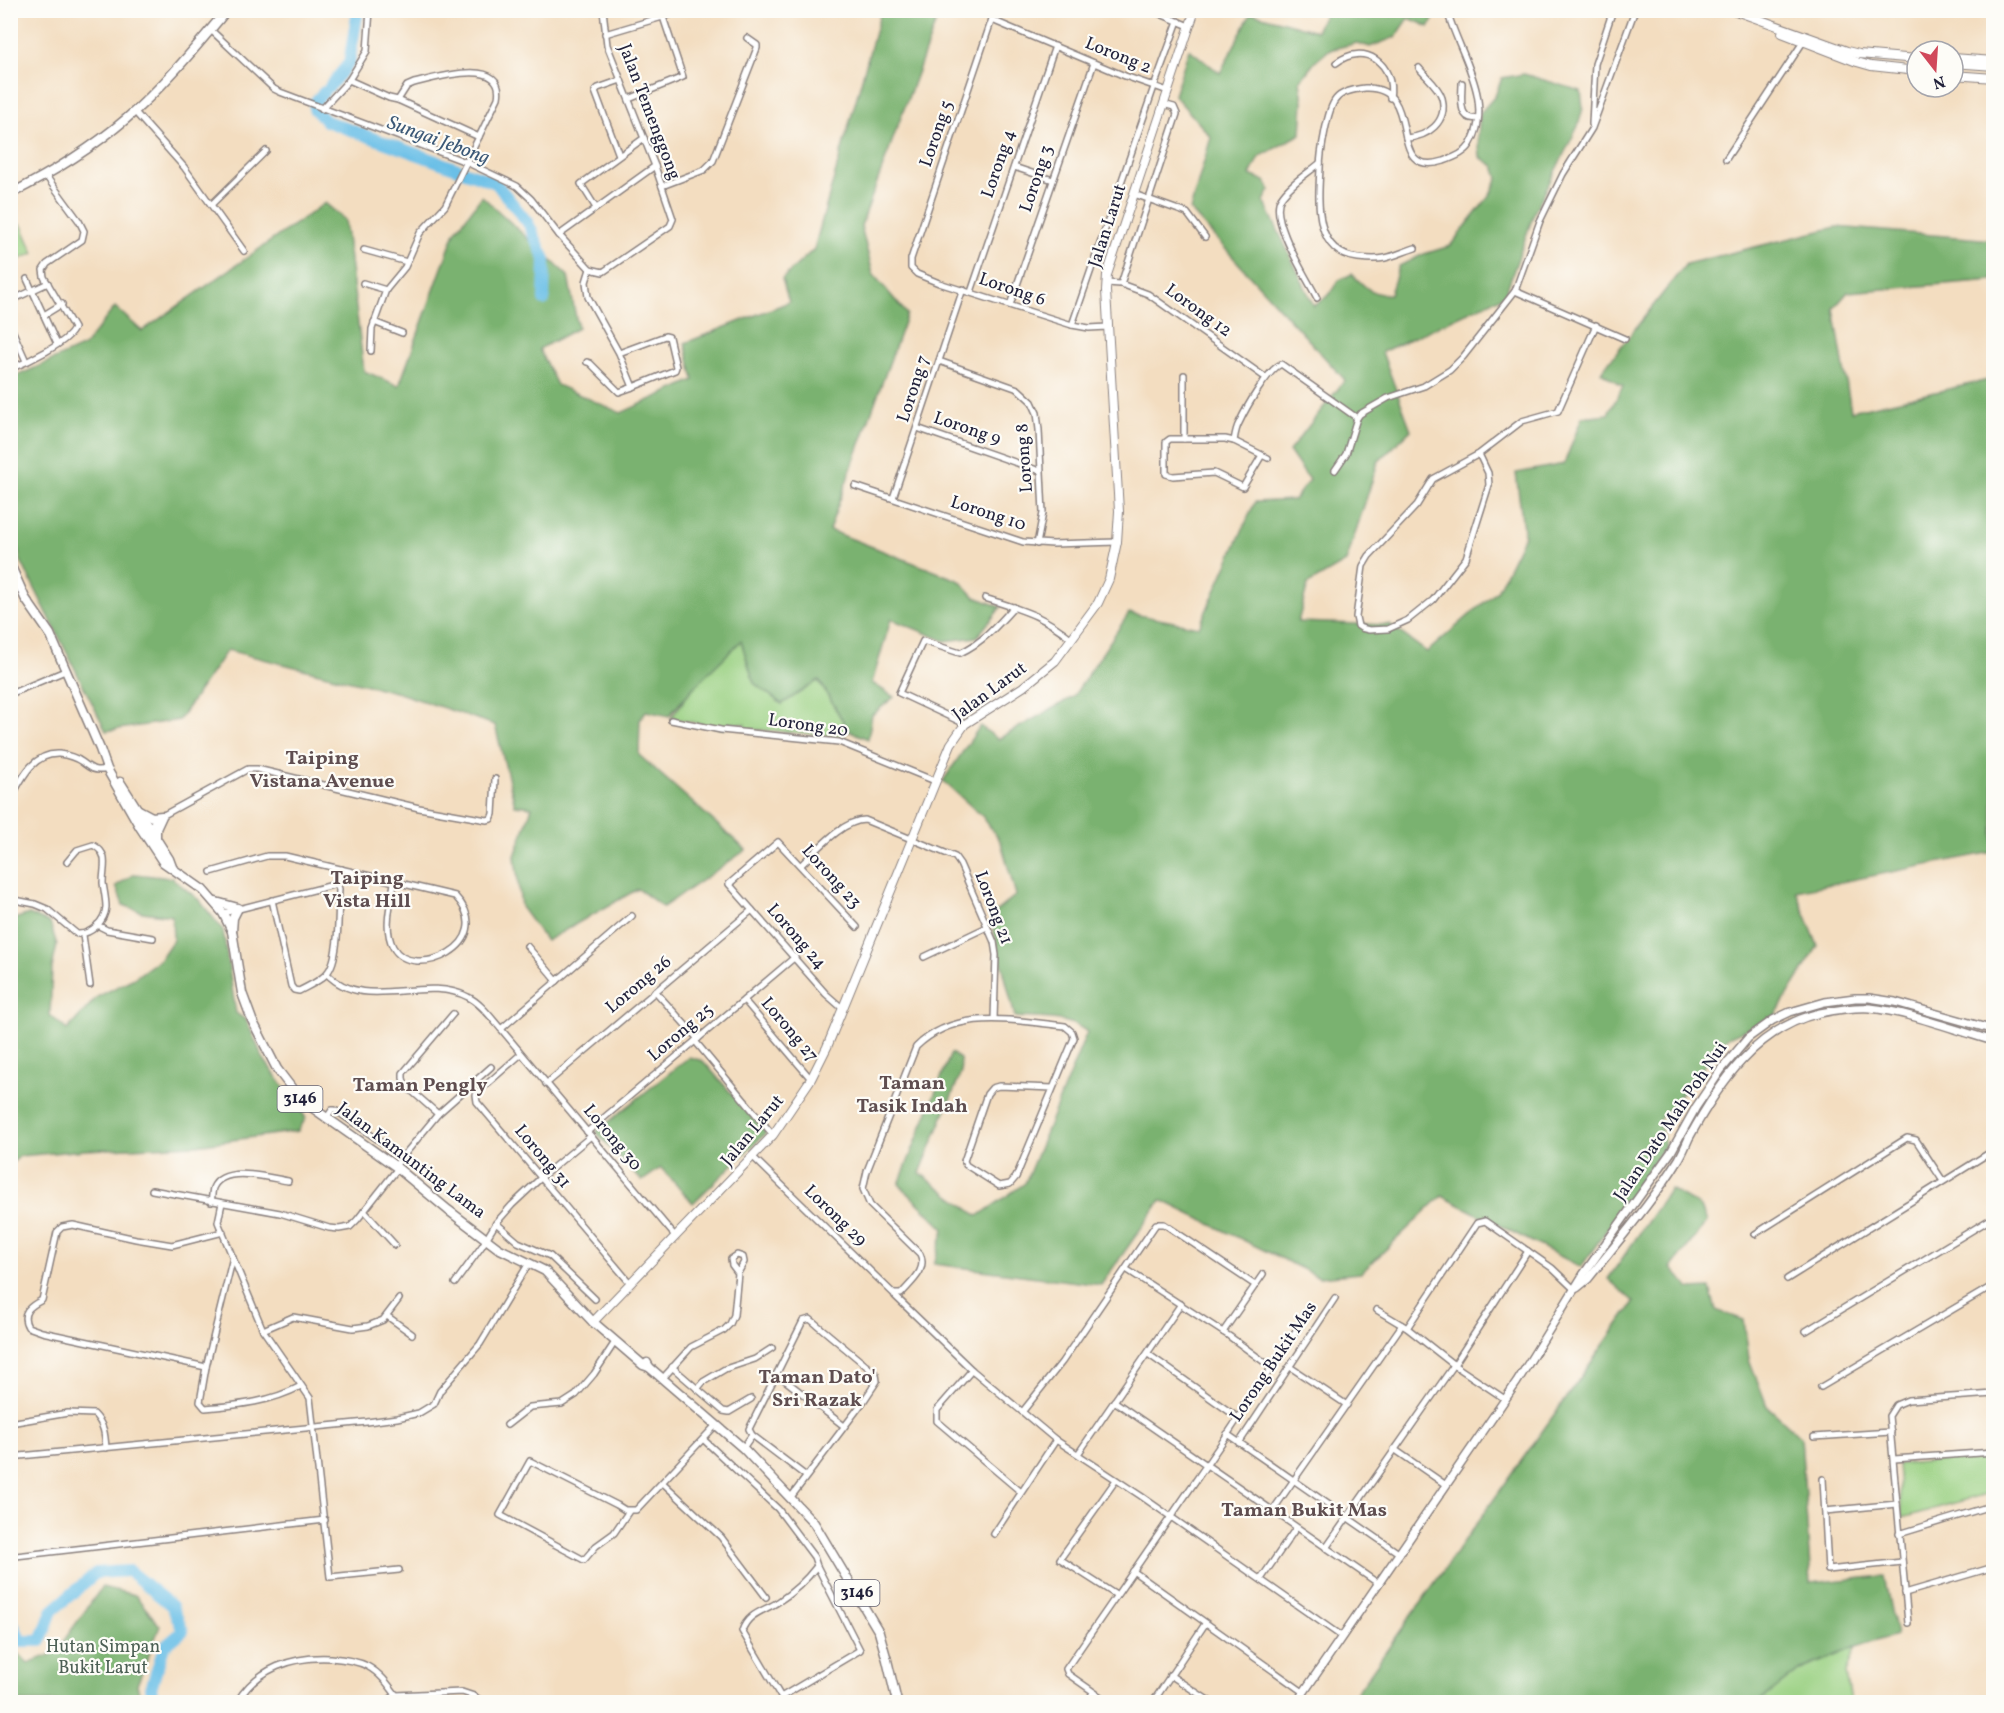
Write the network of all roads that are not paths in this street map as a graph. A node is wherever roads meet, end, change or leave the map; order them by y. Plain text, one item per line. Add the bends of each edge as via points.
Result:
1 (227, 10) edge
2 (370, 10) edge
3 (603, 10) edge
4 (686, 10) edge
5 (995, 10) edge
6 (1151, 10) edge
7 (1195, 10) edge
8 (1447, 10) edge
9 (1613, 10) edge
10 (1635, 10) edge
11 (1735, 11) edge
12 (663, 17) junction
13 (992, 20) junction
14 (1178, 21) junction
15 (1189, 26) junction
16 (212, 31) junction
17 (605, 34) junction
18 (747, 38) dead end
19 (1803, 42) junction
20 (1056, 46) junction
21 (1905, 53) edge
22 (1880, 55) junction
23 (1905, 58) edge
24 (1965, 59) edge
25 (1994, 61) edge
26 (1094, 63) junction
27 (1336, 63) dead end
28 (1965, 64) edge
29 (1994, 66) edge
30 (1419, 68) dead end
31 (1905, 70) edge
32 (1965, 76) edge
33 (1994, 78) edge
34 (349, 80) junction
35 (621, 80) junction
36 (1462, 83) dead end
37 (1154, 87) junction
38 (1168, 91) junction
39 (1390, 98) junction
40 (629, 99) junction
41 (398, 100) junction
42 (1163, 104) junction
43 (322, 109) junction
44 (135, 111) junction
45 (1478, 118) junction
46 (1592, 128) junction
47 (478, 137) junction
48 (644, 138) junction
49 (1407, 138) junction
50 (266, 151) dead end
51 (619, 155) junction
52 (1726, 159) dead end
53 (466, 162) junction
54 (1320, 163) junction
55 (655, 166) junction
56 (1014, 167) junction
57 (46, 176) junction
58 (1053, 180) junction
59 (662, 186) junction
60 (10, 194) edge
61 (1134, 194) junction
62 (1149, 200) junction
63 (212, 204) junction
64 (596, 208) junction
65 (559, 235) junction
66 (1205, 237) dead end
67 (1415, 248) dead end
68 (364, 250) dead end
69 (244, 251) dead end
70 (407, 262) junction
71 (911, 268) joint
72 (593, 270) junction
73 (27, 279) dead end
74 (48, 283) junction
75 (363, 283) dead end
76 (1106, 283) junction
77 (1121, 284) junction
78 (963, 289) junction
79 (386, 290) junction
80 (33, 291) junction
81 (1515, 291) junction
82 (971, 292) junction
83 (1317, 298) dead end
84 (10, 301) edge
85 (62, 304) junction
86 (1010, 305) junction
87 (44, 315) junction
88 (374, 322) junction
89 (10, 324) edge
90 (1596, 325) junction
91 (1072, 326) junction
92 (1108, 327) junction
93 (402, 333) dead end
94 (1625, 339) dead end
95 (57, 344) junction
96 (371, 351) dead end
97 (619, 353) junction
98 (26, 361) junction
99 (939, 361) junction
100 (587, 362) dead end
101 (10, 369) edge
102 (1184, 375) dead end
103 (1266, 378) junction
104 (633, 387) junction
105 (1357, 418) junction
106 (917, 428) junction
107 (1184, 439) junction
108 (1234, 441) junction
109 (1479, 454) junction
110 (1335, 470) dead end
111 (1040, 471) junction
112 (855, 486) dead end
113 (893, 498) junction
114 (1117, 542) junction
115 (1037, 544) junction
116 (10, 564) edge
117 (985, 598) dead end
118 (1014, 607) junction
119 (1072, 639) junction
120 (65, 672) junction
121 (10, 694) edge
122 (671, 720) dead end
123 (965, 724) junction
124 (109, 768) junction
125 (495, 779) dead end
126 (935, 781) junction
127 (10, 800) edge
128 (139, 809) junction
129 (162, 816) junction
130 (145, 830) junction
131 (156, 839) junction
132 (912, 840) junction
133 (67, 862) dead end
134 (801, 865) junction
135 (172, 867) junction
136 (342, 869) junction
137 (211, 872) dead end
138 (394, 883) junction
139 (337, 884) junction
140 (729, 884) joint
141 (10, 899) edge
142 (272, 900) junction
143 (215, 902) junction
144 (238, 908) junction
145 (752, 910) junction
146 (223, 913) junction
147 (632, 916) dead end
148 (97, 925) junction
149 (856, 927) dead end
150 (987, 927) junction
151 (232, 932) junction
152 (83, 935) junction
153 (153, 938) dead end
154 (527, 946) dead end
155 (795, 957) junction
156 (924, 957) dead end
157 (327, 974) junction
158 (557, 981) junction
159 (90, 985) dead end
160 (655, 991) junction
161 (744, 1000) junction
162 (842, 1008) junction
163 (453, 1014) dead end
164 (994, 1019) junction
165 (501, 1029) junction
166 (1994, 1029) edge
167 (696, 1040) junction
168 (1994, 1041) edge
169 (521, 1054) junction
170 (491, 1067) dead end
171 (811, 1079) junction
172 (546, 1084) junction
173 (1053, 1088) junction
174 (438, 1114) junction
175 (326, 1119) junction
176 (589, 1134) junction
177 (773, 1135) junction
178 (1994, 1150) edge
179 (403, 1157) junction
180 (753, 1157) junction
181 (397, 1167) junction
182 (540, 1179) junction
183 (288, 1181) dead end
184 (1943, 1181) junction
185 (152, 1190) dead end
186 (212, 1202) junction
187 (222, 1203) junction
188 (364, 1211) junction
189 (1994, 1216) edge
190 (496, 1223) junction
191 (223, 1232) junction
192 (1755, 1234) dead end
193 (675, 1236) junction
194 (488, 1240) junction
195 (395, 1245) dead end
196 (1528, 1251) junction
197 (523, 1254) junction
198 (233, 1257) junction
199 (529, 1263) junction
200 (540, 1264) junction
201 (1126, 1269) junction
202 (738, 1273) dead end
203 (1263, 1275) dead end
204 (1787, 1279) dead end
205 (455, 1283) dead end
206 (630, 1283) junction
207 (1994, 1284) edge
208 (1255, 1285) junction
209 (1575, 1290) junction
210 (896, 1295) junction
211 (399, 1299) dead end
212 (595, 1299) dead end
213 (1335, 1299) dead end
214 (1181, 1304) junction
215 (1377, 1310) dead end
216 (1309, 1311) dead end
217 (387, 1316) junction
218 (594, 1320) junction
219 (1404, 1327) junction
220 (263, 1330) junction
221 (1806, 1331) dead end
222 (1223, 1332) junction
223 (412, 1334) dead end
224 (615, 1342) junction
225 (772, 1348) dead end
226 (1148, 1354) junction
227 (1454, 1365) junction
228 (206, 1367) junction
229 (649, 1367) junction
230 (672, 1367) junction
231 (1271, 1367) junction
232 (1290, 1367) junction
233 (972, 1370) junction
234 (777, 1374) junction
235 (663, 1378) junction
236 (301, 1386) junction
237 (1821, 1387) dead end
238 (697, 1389) junction
239 (1994, 1394) edge
240 (751, 1399) dead end
241 (1505, 1400) junction
242 (1113, 1401) junction
243 (1347, 1405) junction
244 (1023, 1411) junction
245 (1237, 1417) junction
246 (10, 1423) edge
247 (507, 1425) dead end
248 (716, 1425) junction
249 (844, 1426) junction
250 (315, 1428) junction
251 (1891, 1432) junction
252 (1227, 1434) junction
253 (752, 1435) junction
254 (1814, 1437) dead end
255 (704, 1440) junction
256 (1056, 1440) junction
257 (1239, 1443) junction
258 (10, 1445) edge
259 (106, 1448) junction
260 (742, 1448) junction
261 (1394, 1449) junction
262 (1994, 1452) edge
263 (1078, 1454) junction
264 (11, 1457) edge
265 (1894, 1459) junction
266 (1206, 1465) junction
267 (806, 1476) junction
268 (1823, 1479) dead end
269 (1116, 1480) junction
270 (1293, 1481) junction
271 (663, 1483) junction
272 (1446, 1485) junction
273 (1021, 1492) junction
274 (791, 1497) junction
275 (1897, 1504) junction
276 (1994, 1505) edge
277 (1273, 1510) junction
278 (629, 1511) junction
279 (1825, 1511) junction
280 (1170, 1517) junction
281 (1346, 1519) junction
282 (325, 1520) junction
283 (1296, 1527) junction
284 (994, 1534) dead end
285 (1899, 1534) junction
286 (1326, 1548) junction
287 (1400, 1554) junction
288 (16, 1556) dead end
289 (1902, 1562) junction
290 (817, 1566) junction
291 (1994, 1567) edge
292 (399, 1570) dead end
293 (1133, 1571) junction
294 (1261, 1579) junction
295 (1379, 1584) junction
296 (1905, 1593) junction
297 (1116, 1595) junction
298 (766, 1597) dead end
299 (1908, 1623) dead end
300 (1205, 1624) junction
301 (1341, 1636) junction
302 (1170, 1675) junction
303 (1303, 1692) junction
304 (1093, 1693) junction
305 (396, 1695) junction
306 (732, 1700) dead end
307 (237, 1702) edge
308 (385, 1702) edge
309 (483, 1702) edge
310 (750, 1702) edge
311 (897, 1702) edge
312 (1087, 1702) edge
313 (1108, 1702) edge
314 (1153, 1702) edge
315 (1211, 1702) edge
316 (1297, 1702) edge

1 - 16 main road
2 - 34 street via 367,51
3 - 17 street, Jalan Temenggong
4 - 12 street
5 - 13 street, Lorong 5
6 - 14 street
7 - 15 main road, Jalan Larut
8 - 45 street via 1477,93
9 - 46 street via 1595,64
10 - 46 street
11 - 19 main road
11 - 22 main road via 1847,51
12 - 17 street
12 - 40 street via 683,77
13 - 20 street, Lorong 2
13 - 71 street, Lorong 5
14 - 15 street
14 - 37 street, Jalan Larut
15 - 38 main road, Jalan Larut
16 - 43 street via 274,89
16 - 44 main road
17 - 35 street, Jalan Temenggong
18 - 59 street via 757,48 713,161 704,170
19 - 31 main road via 1871,66
19 - 52 street
20 - 26 street, Lorong 2
20 - 56 street, Lorong 4
21 - 22 main road
22 - 23 main road
24 - 25 main road
26 - 37 street, Lorong 2
26 - 58 street, Lorong 3
27 - 39 street via 1350,56 1372,57 1386,70 1392,88
28 - 29 main road
30 - 49 street via 1437,89 1442,110 1434,130
32 - 33 main road
34 - 41 street
34 - 43 street
35 - 40 street, Jalan Temenggong
35 - 51 street via 595,91
36 - 45 street via 1463,112 1471,119
37 - 38 street, Lorong 2
37 - 91 street, Jalan Larut
38 - 42 main road, Jalan Larut
39 - 49 street via 1402,117
39 - 54 street via 1371,88 1346,92 1336,99
40 - 48 street, Jalan Temenggong
41 - 47 street
41 - 47 street via 414,82 487,73 497,83 499,92
42 - 61 main road, Jalan Larut
42 - 62 street via 1174,107 1177,114
43 - 53 street
44 - 57 main road
44 - 63 street
45 - 49 street via 1469,147 1442,162 1422,164 1413,158
46 - 81 street via 1543,214
47 - 53 street
48 - 51 street
48 - 55 street, Jalan Temenggong
50 - 63 street
51 - 64 street via 581,184
53 - 65 street via 517,186
53 - 70 street via 445,206 420,233
54 - 67 street via 1321,223 1326,238 1337,250 1365,259 1384,258
54 - 83 street via 1287,191 1277,206 1283,230
55 - 59 street, Jalan Temenggong
55 - 64 street
56 - 58 street
56 - 82 street, Lorong 4
57 - 60 main road
57 - 74 street via 84,231 82,240 47,264 43,270
58 - 86 street, Lorong 3
59 - 72 street, Jalan Temenggong via 673,219 670,226 603,272
61 - 62 street
61 - 76 main road, Jalan Larut
62 - 66 street via 1187,213
62 - 77 street
63 - 69 street
64 - 65 street
65 - 72 street
68 - 70 street
70 - 79 street
71 - 78 street, Lorong 6 via 917,274
72 - 97 street via 586,282 588,297
73 - 80 street
74 - 80 street
74 - 85 street
75 - 79 street
76 - 77 street, Lorong 12
76 - 92 main road, Jalan Larut
77 - 103 street, Lorong 12 via 1148,294
78 - 82 street, Lorong 6
78 - 99 street, Lorong 7
79 - 88 street
80 - 84 street
80 - 87 street
81 - 90 street
81 - 105 street via 1450,370 1424,386 1374,405
82 - 86 street, Lorong 6
85 - 87 street
85 - 95 street via 74,328
86 - 91 street, Lorong 6
87 - 95 street
88 - 93 street
88 - 96 street
89 - 98 street
90 - 94 street
90 - 109 street via 1558,411 1522,421
91 - 92 street, Lorong 6
92 - 114 main road, Jalan Larut via 1119,511
95 - 98 street
97 - 104 street
97 - 104 street via 669,337 675,370
98 - 101 street
99 - 106 street, Lorong 7
99 - 111 street, Lorong 8 via 1026,395 1037,413
100 - 104 street via 620,392
102 - 107 street
103 - 105 street via 1281,364
103 - 108 street via 1238,424
105 - 110 street via 1346,454
106 - 111 street, Lorong 9
106 - 113 street, Lorong 7
107 - 108 street
107 - 108 street via 1166,442 1168,475 1214,473 1243,487 1265,456
109 - 109 street via 1489,485 1466,558 1433,600 1408,620 1388,629 1361,628 1357,621 1357,598 1366,561 1417,505 1433,479
111 - 115 street, Lorong 8 via 1043,513
112 - 113 street, Lorong 10
113 - 115 street, Lorong 10
114 - 115 street, Lorong 10
114 - 119 main road, Jalan Larut via 1104,594
116 - 120 main road, Jalan Kamunting Lama / 3146 via 25,598 50,634
117 - 118 street
118 - 119 street via 1046,620
118 - 123 street via 988,634 960,653 922,641 899,693
119 - 123 main road, Jalan Larut via 1040,675
120 - 121 street
120 - 124 main road, Jalan Kamunting Lama / 3146
122 - 126 street, Lorong 20 via 720,730 839,742
123 - 126 main road, Jalan Larut via 951,744
124 - 127 street via 94,771 62,754 43,756 30,767
124 - 128 main road, Jalan Kamunting Lama / 3146
124 - 130 main road, Jalan Kamunting Lama / 3146
125 - 129 street via 493,814 487,820 419,808 253,768
126 - 132 main road, Jalan Larut
128 - 129 main road via 152,817
128 - 130 main road, Jalan Kamunting Lama / 3146
129 - 130 street
129 - 131 main road
130 - 131 main road, Jalan Kamunting Lama / 3146
130 - 135 main road, Jalan Kamunting Lama / 3146 via 163,862
131 - 135 main road, Jalan Kamunting Lama / 3146
132 - 134 street, Lorong 21 via 858,820
132 - 150 street, Lorong 21 via 954,857
132 - 162 main road, Jalan Larut
133 - 148 street via 77,850 86,847 93,845 102,851 106,909
134 - 140 street, Lorong 23 via 778,842
134 - 149 street, Lorong 23
135 - 143 main road, Jalan Kamunting Lama / 3146
136 - 137 street via 285,856 267,856
136 - 138 street
136 - 139 street
138 - 138 street via 455,896 468,916 467,931 458,946 446,956 426,961 405,958 393,948 388,919
139 - 142 street
139 - 157 street via 336,946
140 - 145 street, Lorong 24
141 - 152 street via 47,909
142 - 144 street
142 - 157 street via 291,986 299,991
143 - 144 main road
143 - 146 main road, Jalan Kamunting Lama / 3146
144 - 146 street
144 - 151 main road
145 - 155 street, Lorong 24
145 - 160 street, Lorong 26
146 - 151 main road, Jalan Kamunting Lama / 3146
147 - 158 street
148 - 152 street
148 - 153 street
150 - 156 street
150 - 164 street, Lorong 21 via 996,955
151 - 175 main road, Jalan Kamunting Lama / 3146 via 242,993 258,1035 276,1069 300,1099
152 - 159 street
154 - 158 street
155 - 161 street, Lorong 25
155 - 162 street, Lorong 24 via 825,994
157 - 165 street, Lorong 30 via 336,983 363,993 436,989 465,995
158 - 165 street
160 - 167 street
160 - 172 street, Lorong 26
161 - 167 street, Lorong 25
161 - 171 street, Lorong 27
162 - 171 main road, Jalan Larut
163 - 174 street via 403,1073 405,1085
164 - 173 street via 1070,1029 1074,1038
164 - 210 street via 950,1025 916,1047 867,1171 863,1189 870,1205 923,1259 921,1269
165 - 169 street, Lorong 30
166 - 209 street, Jalan Dato Mah Poh Nui via 1869,998 1825,1002 1773,1020 1748,1038 1721,1070 1671,1152
167 - 176 street, Lorong 25
167 - 177 street
168 - 209 street, Jalan Dato Mah Poh Nui via 1869,1008 1820,1013 1779,1029 1755,1046 1730,1076 1654,1195
169 - 172 street, Lorong 30
169 - 182 street, Lorong 31 via 479,1091 476,1099
170 - 174 street
171 - 177 main road, Jalan Larut
172 - 176 street, Lorong 30
173 - 173 street via 992,1088 964,1156 966,1165 999,1186 1010,1184
174 - 179 street
175 - 179 street via 335,1110
175 - 181 main road, Jalan Kamunting Lama / 3146
176 - 182 street, Lorong 25
176 - 193 street, Lorong 30
177 - 180 main road, Jalan Larut
178 - 184 street
179 - 181 street
180 - 193 main road, Jalan Larut
180 - 210 street, Lorong 29
181 - 188 street
181 - 194 main road, Jalan Kamunting Lama / 3146
182 - 190 street, Lorong 25
182 - 206 street, Lorong 31
183 - 186 street via 236,1173 220,1179 213,1187
184 - 192 street via 1916,1140 1907,1138
184 - 204 street
185 - 186 street
186 - 187 street
187 - 188 street via 339,1229 350,1227
187 - 191 street via 218,1222
188 - 195 street
189 - 221 street
190 - 194 street, Lorong 25
190 - 212 street via 518,1242 555,1260
191 - 198 street
191 - 228 street via 172,1245 73,1225 62,1227 57,1232 42,1299 30,1306 24,1321 28,1327 42,1332
193 - 206 main road, Jalan Larut
194 - 197 main road, Jalan Kamunting Lama / 3146
194 - 199 main road, Jalan Kamunting Lama / 3146
194 - 205 street, Lorong 25
196 - 209 street
196 - 219 street via 1485,1221 1477,1223
196 - 227 street
197 - 199 main road
197 - 200 main road, Jalan Kamunting Lama / 3146
198 - 220 street
198 - 228 street
199 - 200 main road
199 - 218 main road, Jalan Kamunting Lama / 3146 via 544,1272
199 - 250 street via 480,1344 440,1391 434,1404 419,1413 397,1418
200 - 218 main road, Jalan Kamunting Lama / 3146 via 559,1279
201 - 208 street via 1160,1223
201 - 214 street
201 - 244 street
202 - 230 street via 730,1324 690,1347
203 - 208 street
206 - 218 main road, Jalan Larut
207 - 237 street
208 - 222 street
209 - 241 street, Jalan Dato Mah Poh Nui
210 - 233 street, Lorong 29
211 - 217 street
213 - 232 street, Lorong Bukit Mas
214 - 222 street
214 - 226 street
215 - 219 street
216 - 231 street
217 - 220 street via 368,1326 353,1328 293,1317
217 - 223 street
218 - 224 main road, Jalan Kamunting Lama / 3146
218 - 229 main road, Jalan Kamunting Lama / 3146
219 - 227 street
219 - 243 street
220 - 236 street
222 - 231 street
224 - 229 main road, Jalan Kamunting Lama / 3146
224 - 247 street via 576,1395 562,1404 530,1407
225 - 238 street via 755,1359 725,1369
226 - 242 street
226 - 245 street
227 - 241 street
227 - 261 street
228 - 236 street via 200,1402 205,1408 259,1402
229 - 235 main road, Jalan Kamunting Lama / 3146
230 - 235 street
230 - 238 street
231 - 245 street
232 - 243 street
232 - 257 street, Lorong Bukit Mas
233 - 244 street, Lorong 29
233 - 273 street via 937,1410 937,1421
234 - 249 street
234 - 249 street via 800,1325 810,1319 878,1377
234 - 253 street via 749,1429
235 - 248 main road, Jalan Kamunting Lama / 3146
236 - 250 street via 310,1398
238 - 240 street via 726,1412
239 - 251 street via 1902,1402 1889,1416
241 - 272 street, Jalan Dato Mah Poh Nui
242 - 263 street
242 - 266 street
243 - 270 street
244 - 256 street, Lorong 29
245 - 252 street
246 - 259 street via 68,1413 94,1414 101,1421
248 - 255 street
248 - 260 main road, Jalan Kamunting Lama / 3146
249 - 267 street
250 - 259 street
250 - 282 street
251 - 254 street
251 - 265 street
252 - 257 street
252 - 266 street
253 - 260 street
253 - 267 street
255 - 271 street
255 - 290 street via 778,1509
256 - 263 street, Lorong 29
256 - 273 street
257 - 270 street
258 - 264 street
259 - 264 street
260 - 274 main road, Jalan Kamunting Lama / 3146
261 - 272 street
261 - 281 street
262 - 265 street
263 - 269 street, Lorong 29
265 - 275 street
266 - 277 street
266 - 280 street
267 - 274 street
268 - 279 street
269 - 280 street, Lorong 29
269 - 297 street via 1060,1559
270 - 277 street
270 - 281 street
271 - 278 street via 636,1510
271 - 298 street via 721,1537
272 - 287 street, Jalan Dato Mah Poh Nui
273 - 284 street
274 - 311 main road, Jalan Kamunting Lama / 3146 via 814,1523 879,1632
275 - 279 street
275 - 285 street
276 - 285 street
277 - 283 street
278 - 278 street via 530,1461 500,1515 584,1560 614,1533
279 - 289 street via 1828,1570
280 - 293 street
280 - 294 street, Lorong 29
281 - 286 street
281 - 287 street
282 - 288 street
282 - 292 street via 330,1577
283 - 286 street
283 - 294 street
285 - 289 street
286 - 295 street
287 - 295 street, Jalan Dato Mah Poh Nui
289 - 296 street
290 - 290 street via 779,1602 745,1622 742,1631 781,1697 860,1650
291 - 296 street
293 - 297 street
293 - 300 street
294 - 301 street, Lorong 29
295 - 301 street, Jalan Dato Mah Poh Nui
296 - 299 street
297 - 304 street via 1066,1669
300 - 302 street
300 - 303 street
301 - 303 street, Jalan Dato Mah Poh Nui
302 - 314 street
302 - 315 street
303 - 316 street, Jalan Dato Mah Poh Nui
304 - 312 street
304 - 313 street
305 - 307 street via 383,1677 366,1666 343,1659 311,1657 268,1671
305 - 308 street
305 - 309 street via 462,1692
306 - 310 street

